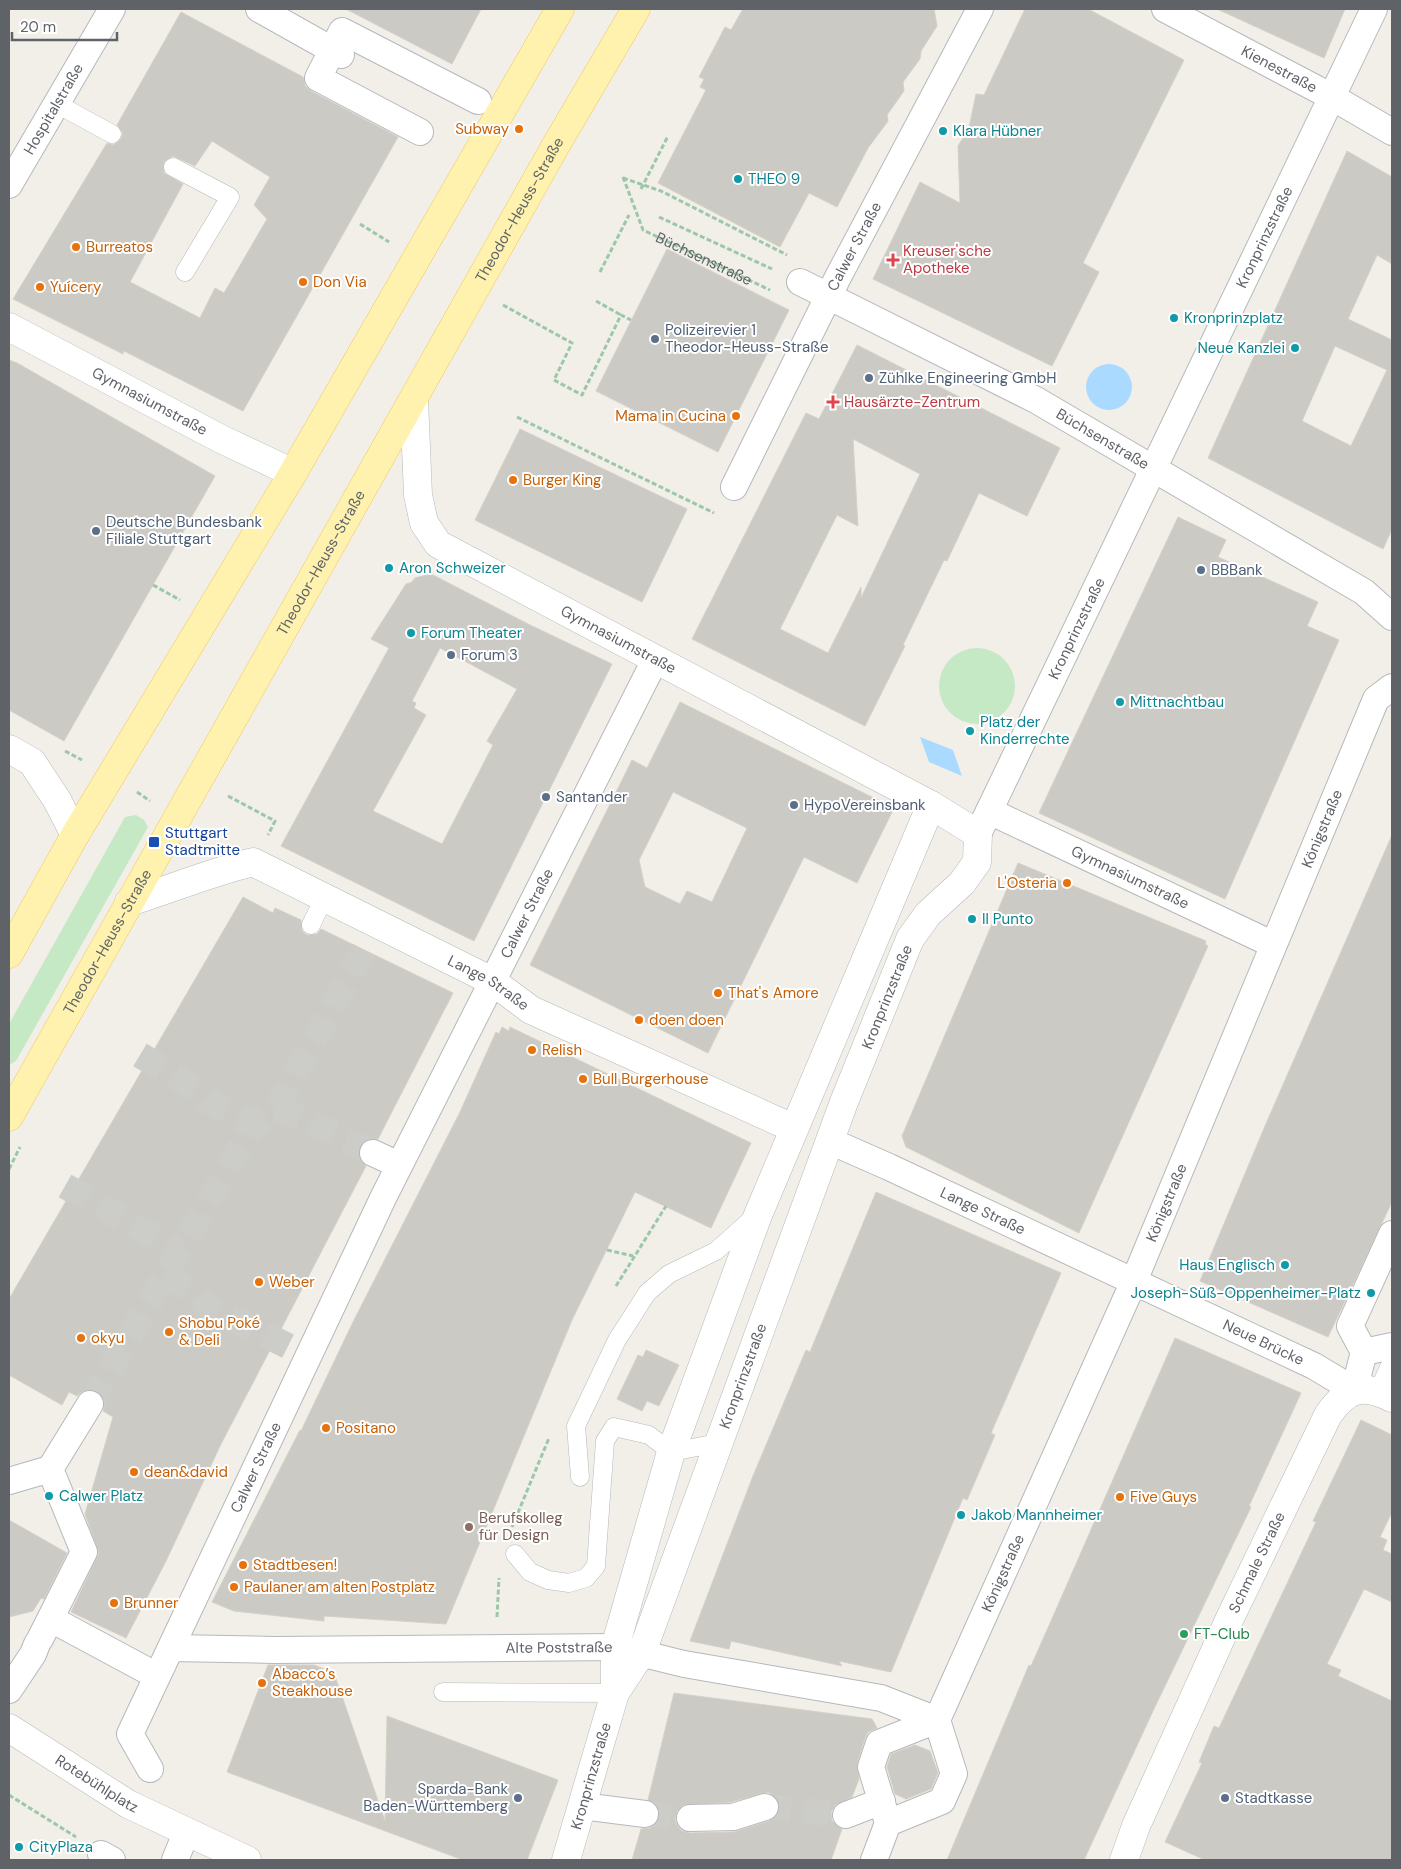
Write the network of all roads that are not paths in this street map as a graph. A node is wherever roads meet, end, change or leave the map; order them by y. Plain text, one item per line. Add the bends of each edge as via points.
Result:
1 (112, 9) edge
2 (259, 9) edge
3 (560, 9) edge
4 (636, 9) edge
5 (980, 9) edge
6 (1165, 9) edge
7 (1374, 9) edge
8 (339, 54) junction
9 (1332, 97) junction
10 (478, 101) dead end
11 (56, 104) junction
12 (420, 132) dead end
13 (1392, 132) edge
14 (112, 134) dead end
15 (173, 167) dead end
16 (9, 185) edge
17 (185, 272) dead end
18 (800, 282) road end
19 (829, 296) junction
20 (9, 327) edge
21 (414, 399) junction
22 (1154, 470) junction
23 (292, 472) junction
24 (734, 488) dead end
25 (1392, 617) edge
26 (654, 660) junction
27 (1392, 687) edge
28 (9, 749) edge
29 (931, 805) junction
30 (984, 823) junction
31 (75, 834) junction
32 (324, 898) junction
33 (129, 902) junction
34 (311, 925) dead end
35 (1272, 944) junction
36 (9, 954) edge
37 (492, 981) junction
38 (18, 1087) edge
39 (844, 1102) junction
40 (9, 1117) edge
41 (793, 1128) junction
42 (830, 1141) junction
43 (373, 1153) tunnel mouth
44 (399, 1166) junction
45 (758, 1215) junction
46 (1392, 1234) edge
47 (1134, 1281) junction
48 (1392, 1346) edge
49 (1364, 1352) junction
50 (1392, 1361) edge
51 (1375, 1393) edge
52 (90, 1404) tunnel mouth
53 (718, 1443) junction
54 (671, 1452) junction
55 (50, 1469) junction
56 (580, 1477) dead end
57 (9, 1481) edge
58 (515, 1554) dead end
59 (43, 1634) junction
60 (615, 1647) junction
61 (170, 1648) junction
62 (642, 1652) junction
63 (157, 1676) junction
64 (9, 1690) edge
65 (443, 1692) dead end
66 (615, 1693) junction
67 (936, 1720) junction
68 (9, 1728) edge
69 (150, 1769) dead end
70 (582, 1806) junction
71 (764, 1807) tunnel mouth
72 (885, 1812) junction
73 (644, 1814) tunnel mouth
74 (846, 1815) tunnel mouth
75 (690, 1818) tunnel mouth
76 (186, 1833) junction
77 (175, 1860) edge
78 (247, 1860) edge
79 (566, 1860) edge
80 (874, 1860) edge
81 (1124, 1860) edge

1 - 11 street, Hospitalstraße
2 - 8 street
3 - 23 main road
4 - 21 main road, Theodor-Heuss-Straße
5 - 19 street, Calwer Straße
6 - 9 street, Kienestraße
7 - 9 street, Kronprinzstraße
8 - 10 street via 342,31
8 - 12 street via 318,78
9 - 13 street, Kienestraße
9 - 22 street, Kronprinzstraße
11 - 14 lane
11 - 16 street, Hospitalstraße
15 - 17 lane via 230,197
18 - 19 street, Büchsenstraße
19 - 22 street, Büchsenstraße via 1036,400
19 - 24 street, Calwer Straße
20 - 23 street, Gymnasiumstraße via 221,439
21 - 26 street, Gymnasiumstraße via 418,495 424,523 438,544
21 - 33 main road, Theodor-Heuss-Straße
22 - 25 street, Büchsenstraße via 1364,592
22 - 30 street, Kronprinzstraße
23 - 31 main road
26 - 29 street, Gymnasiumstraße
26 - 37 street, Calwer Straße
27 - 35 street, Königstraße via 1376,699
28 - 31 street via 32,762
29 - 30 street
29 - 41 street, Kronprinzstraße
30 - 35 street, Gymnasiumstraße
30 - 39 street, Kronprinzstraße via 977,862 962,883 928,914 910,939
31 - 36 main road
32 - 33 street, Lange Straße via 253,862 225,868 179,887
32 - 34 lane
32 - 37 street, Lange Straße
33 - 38 main road, Theodor-Heuss-Straße
35 - 47 street, Königstraße
37 - 41 street, Lange Straße via 531,1010
37 - 44 street, Calwer Straße
38 - 40 main road, Theodor-Heuss-Straße
39 - 41 street
39 - 42 street, Kronprinzstraße
41 - 45 street, Kronprinzstraße
42 - 47 street, Lange Straße
42 - 53 street, Kronprinzstraße
43 - 44 street
44 - 61 street, Calwer Straße
45 - 54 street, Kronprinzstraße
45 - 56 lane via 716,1251 669,1274 647,1293 617,1340 576,1426
46 - 49 street via 1350,1326
47 - 51 street, Neue Brücke
47 - 67 street, Königstraße
48 - 49 street
49 - 51 street
50 - 51 lane
51 - 81 street, Schmale Straße via 1336,1404 1328,1415 1230,1618 1136,1826
52 - 55 street
53 - 54 lane
53 - 62 street, Kronprinzstraße
54 - 58 lane via 649,1435 614,1427 605,1441 596,1566 586,1578 569,1583 548,1580 530,1572
54 - 60 street, Kronprinzstraße
55 - 57 street
55 - 59 street via 84,1552
59 - 63 street
59 - 64 street
60 - 61 street, Alte Poststraße
60 - 62 street, Alte Poststraße
60 - 66 street, Kronprinzstraße
61 - 63 street, Calwer Straße
62 - 66 street, Kronprinzstraße
62 - 67 street, Alte Poststraße via 684,1664 881,1698
63 - 69 street, Calwer Straße via 130,1734
65 - 66 lane
66 - 70 street, Kronprinzstraße
67 - 72 street via 880,1743 871,1768
67 - 72 street via 954,1774 942,1801
68 - 76 street, Rotebühlplatz via 128,1804
70 - 73 street
70 - 79 street, Kronprinzstraße
71 - 75 street via 733,1817
72 - 74 street
72 - 80 street
76 - 77 street
76 - 78 street, Rotebühlplatz

